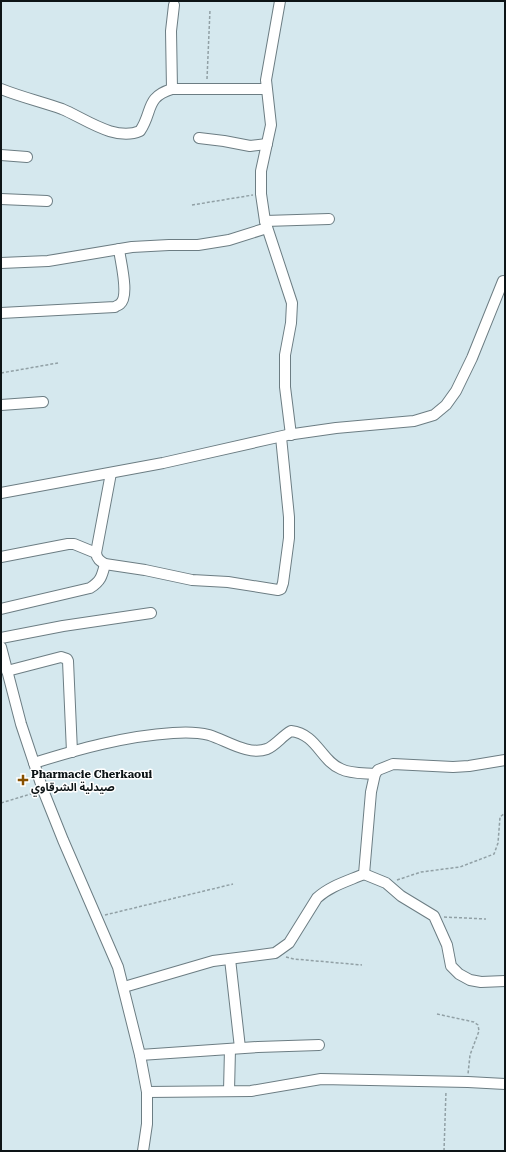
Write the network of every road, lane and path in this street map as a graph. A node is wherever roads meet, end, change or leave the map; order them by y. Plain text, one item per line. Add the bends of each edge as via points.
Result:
1 (280, 1) edge
2 (174, 5) dead end
3 (210, 10) dead end
4 (1, 89) edge
5 (172, 89) junction
6 (206, 89) junction
7 (266, 90) junction
8 (199, 138) dead end
9 (267, 144) junction
10 (1, 155) edge
11 (27, 157) dead end
12 (261, 194) junction
13 (1, 199) edge
14 (47, 201) dead end
15 (192, 205) dead end
16 (328, 219) dead end
17 (266, 225) junction
18 (118, 249) junction
19 (1, 263) edge
20 (503, 281) dead end
21 (1, 313) edge
22 (58, 363) dead end
23 (1, 373) edge
24 (43, 402) dead end
25 (1, 405) edge
26 (286, 436) junction
27 (111, 473) junction
28 (1, 493) edge
29 (96, 553) junction
30 (1, 556) edge
31 (105, 564) junction
32 (1, 609) edge
33 (151, 613) dead end
34 (1, 638) edge
35 (1, 646) edge
36 (8, 671) junction
37 (72, 752) junction
38 (505, 760) edge
39 (34, 763) junction
40 (375, 774) junction
41 (43, 790) junction
42 (1, 803) edge
43 (505, 813) edge
44 (364, 874) junction
45 (386, 883) junction
46 (232, 884) dead end
47 (434, 916) junction
48 (97, 917) junction
49 (486, 920) dead end
50 (275, 953) junction
51 (230, 958) junction
52 (362, 965) dead end
53 (505, 982) edge
54 (124, 987) junction
55 (437, 1014) dead end
56 (319, 1045) dead end
57 (235, 1048) junction
58 (140, 1055) junction
59 (447, 1082) junction
60 (468, 1082) junction
61 (505, 1084) edge
62 (229, 1091) junction
63 (147, 1092) junction
64 (143, 1151) edge
65 (444, 1151) edge

1 - 7 street
2 - 5 street via 171,30
3 - 6 path
4 - 5 street via 62,110 104,129 134,134 140,131 144,124 154,98
5 - 6 street
6 - 7 street
7 - 9 street via 271,125
8 - 9 street via 250,146
9 - 12 street
10 - 11 street
12 - 15 path
12 - 17 street
13 - 14 street
16 - 17 street
17 - 18 street via 215,243
17 - 26 street via 292,303 285,355
18 - 19 street via 48,261
18 - 21 street via 124,283 120,305
20 - 26 street via 472,358 450,400 441,410 414,421 336,428
22 - 23 path
24 - 25 street
26 - 27 street
26 - 31 street via 289,538 281,589 192,580
27 - 28 street
27 - 29 street
29 - 30 street via 68,544
29 - 31 street
31 - 32 street via 97,584 90,588
33 - 34 street
35 - 36 street
36 - 37 street via 61,657 67,659
36 - 39 street via 20,724
37 - 39 street
37 - 40 street via 130,738 195,732 256,751 271,747 291,731 304,734 342,770
38 - 40 street via 453,767 393,764 378,770
39 - 41 street
40 - 44 street via 371,792
41 - 42 path
41 - 48 street
43 - 45 path via 500,817 498,843 494,854 460,867 417,873
44 - 45 street
44 - 50 street via 320,895 289,943
45 - 47 street via 401,896
46 - 48 path
47 - 49 path
47 - 53 street via 447,945 451,966 459,974 481,982
48 - 54 street
50 - 51 street
50 - 52 path via 294,959
51 - 54 street
51 - 57 street
54 - 58 street
55 - 60 path via 474,1022 479,1026 469,1061
56 - 57 street
57 - 58 street
57 - 62 street
58 - 63 street
59 - 60 street
59 - 62 street via 322,1079 261,1090
59 - 65 path
60 - 61 street
62 - 63 street
63 - 64 street via 147,1124

